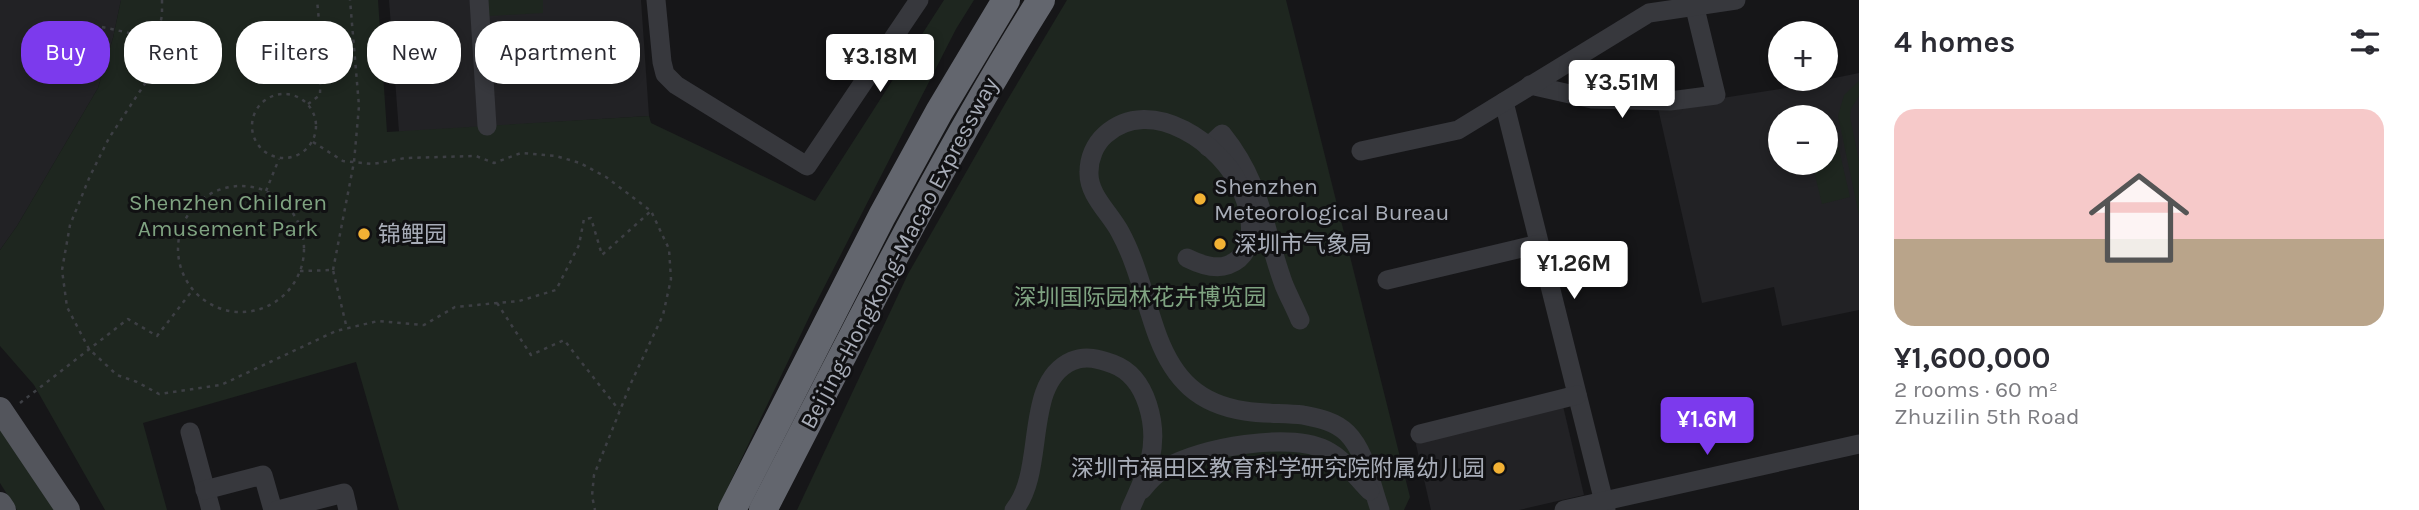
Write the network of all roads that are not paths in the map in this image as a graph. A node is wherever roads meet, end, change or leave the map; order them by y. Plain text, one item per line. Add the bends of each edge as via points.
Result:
1 (479, 0) edge
2 (656, 0) edge
3 (919, 0) edge
4 (1006, 0) edge
5 (1041, 0) edge
6 (1736, 0) edge
7 (1694, 2) edge
8 (1647, 6) edge
9 (1530, 85) junction
10 (1503, 102) junction
11 (487, 126) dead end
12 (1209, 147) junction
13 (1361, 151) dead end
14 (1539, 244) junction
15 (1187, 258) dead end
16 (1387, 280) dead end
17 (1300, 320) dead end
18 (1577, 395) junction
19 (4, 414) edge
20 (1151, 425) junction
21 (190, 432) dead end
22 (1420, 433) dead end
23 (1859, 444) edge
24 (1186, 459) junction
25 (205, 490) junction
26 (1377, 503) edge
27 (0, 504) edge
28 (1605, 505) edge
29 (1131, 507) edge
30 (4, 510) edge
31 (68, 510) edge
32 (211, 510) edge
33 (276, 510) edge
34 (348, 510) edge
35 (732, 510) edge
36 (763, 510) edge
37 (1014, 510) edge
38 (1564, 510) edge

1 - 11 street
2 - 3 street via 665,74 807,166
4 - 35 highway, Beijing-Hongkong-Macao Expressway via 882,216
5 - 36 highway, Beijing-Hongkong-Macao Expressway via 929,189
6 - 7 street
7 - 8 street
7 - 9 street via 1716,95 1670,100 1592,99
8 - 9 street
9 - 10 street
10 - 13 street via 1458,130
10 - 14 street
12 - 15 street via 1240,186 1249,219 1249,243 1239,258 1223,266
12 - 17 street via 1222,134 1244,165
12 - 26 street via 1178,126 1148,120 1123,124 1095,148 1089,167 1090,184 1131,254 1158,337 1177,375 1199,395 1229,408 1313,417 1336,425 1361,454
14 - 16 street
14 - 18 street
18 - 22 street
18 - 28 street
19 - 31 main road
20 - 24 street via 1162,455
20 - 29 street via 1150,458
20 - 37 street via 1142,390 1130,374 1100,359 1070,362 1058,370 1042,398 1034,462
21 - 25 street
23 - 28 street
24 - 26 street via 1256,444 1310,445 1334,456
24 - 29 street via 1153,477
25 - 32 street
25 - 33 street via 263,475
27 - 30 main road
28 - 38 street
33 - 34 street via 344,493

